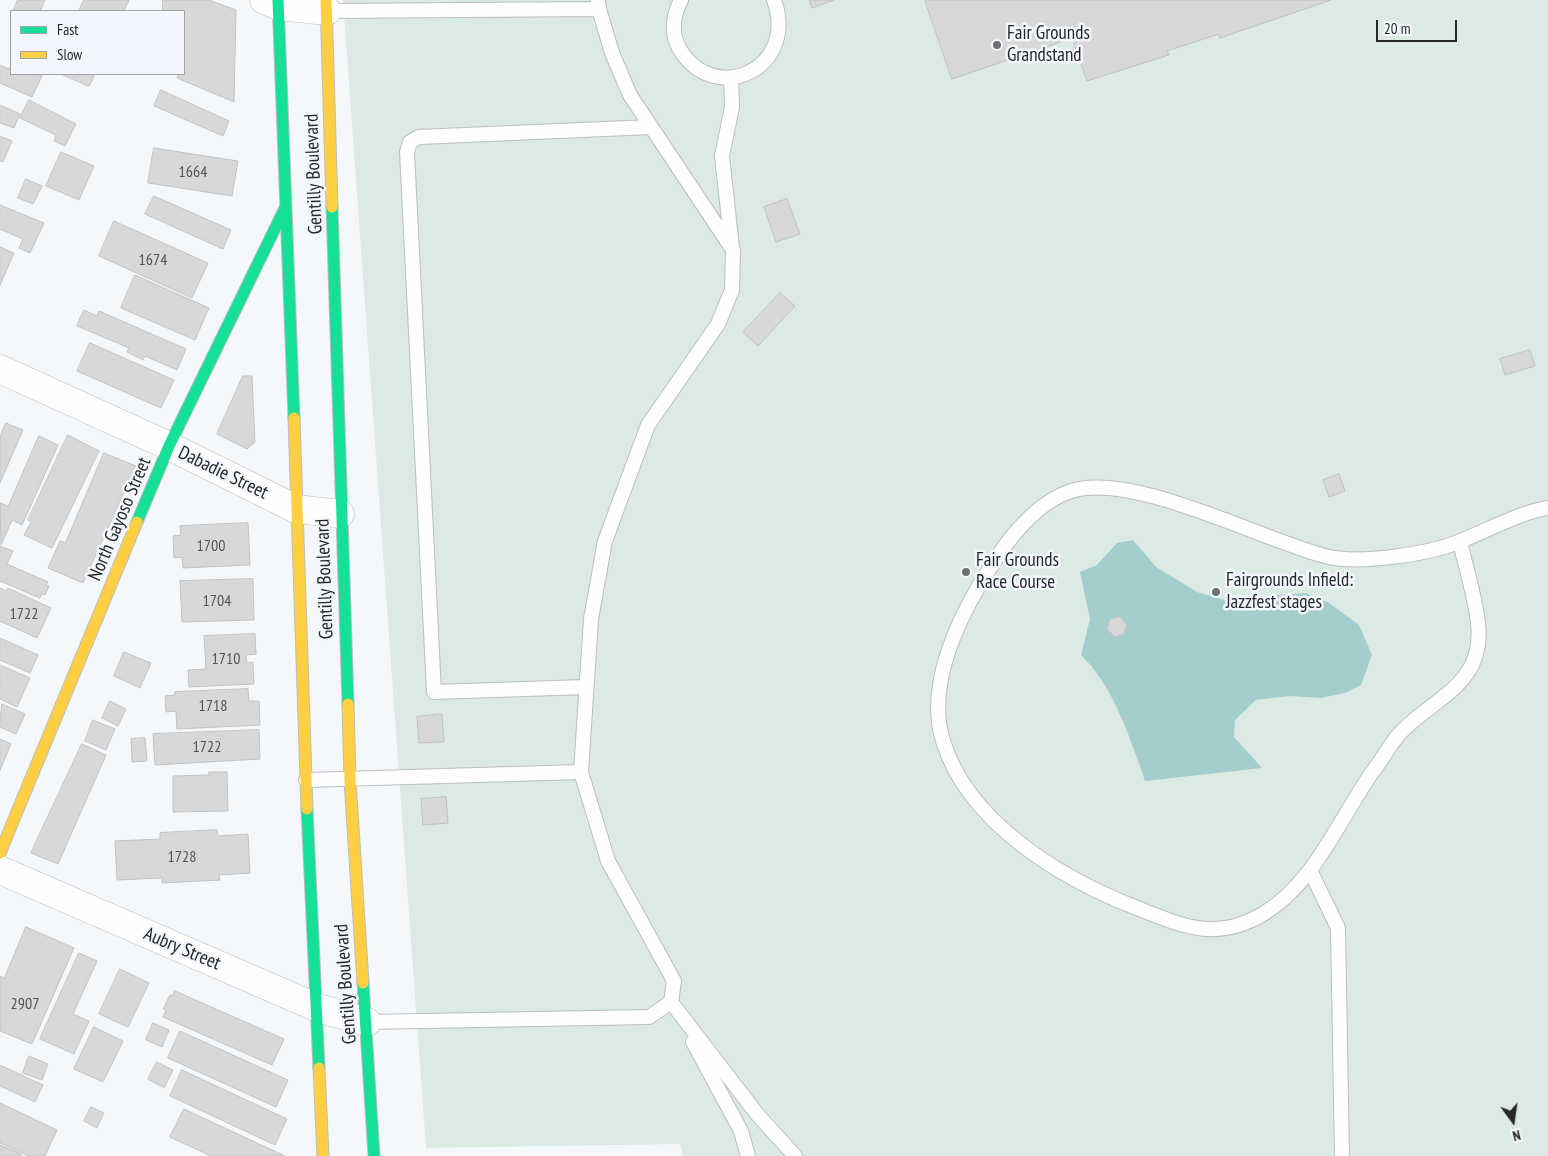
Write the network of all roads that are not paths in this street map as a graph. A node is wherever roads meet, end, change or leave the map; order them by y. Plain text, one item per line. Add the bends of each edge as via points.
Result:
1 (681, 0) edge
2 (774, 0) edge
3 (273, 2) edge
4 (598, 4) edge
5 (327, 5) edge
6 (731, 78) junction
7 (651, 127) junction
8 (287, 204) junction
9 (732, 250) junction
10 (0, 368) edge
11 (169, 446) junction
12 (1548, 508) edge
13 (296, 509) junction
14 (340, 514) junction
15 (1460, 542) junction
16 (586, 687) junction
17 (581, 772) junction
18 (306, 780) junction
19 (350, 780) junction
20 (0, 853) edge
21 (0, 870) edge
22 (1310, 870) junction
23 (671, 1002) junction
24 (318, 1008) junction
25 (367, 1022) junction
26 (323, 1156) edge
27 (374, 1156) edge
28 (748, 1156) edge
29 (795, 1156) edge
30 (1342, 1156) edge

1 - 6 lane via 673,26 676,43 685,58 714,76
2 - 6 lane via 780,33 774,50 756,69
3 - 5 street
3 - 8 main road, Gentilly Boulevard
4 - 5 lane
4 - 7 lane via 612,53 630,95
5 - 14 main road, Gentilly Boulevard
6 - 9 lane via 732,108 722,156
7 - 9 lane
7 - 16 lane via 419,137 410,142 407,152 434,692
8 - 11 main road, North Gayoso Street
8 - 13 main road, Gentilly Boulevard
9 - 16 lane via 732,290 722,315 648,425 605,541 591,619
10 - 11 street, Dabadie Street
11 - 13 street, Dabadie Street
11 - 20 main road, North Gayoso Street
12 - 15 lane via 1493,526
13 - 14 street, Dabadie Street
13 - 18 main road, Gentilly Boulevard
14 - 19 main road, Gentilly Boulevard
15 - 22 lane via 1478,623 1474,664 1452,691 1401,732 1357,794
15 - 22 lane via 1363,559 1328,557 1188,507 1130,491 1097,487 1071,491 1044,506 997,556 970,602 943,668 939,706 942,737 950,760 988,815 1024,846 1063,874 1109,898 1186,927 1218,930 1244,924 1266,913
16 - 17 lane
17 - 19 lane
17 - 23 lane via 608,861 674,981
18 - 19 lane
18 - 24 main road, Gentilly Boulevard
19 - 25 main road, Gentilly Boulevard
21 - 24 street, Aubry Street
22 - 30 lane via 1338,928
23 - 25 lane via 649,1017
23 - 28 lane via 741,1131
23 - 29 lane via 757,1114
24 - 25 street, Aubry Street
24 - 26 main road, Gentilly Boulevard
25 - 27 main road, Gentilly Boulevard

